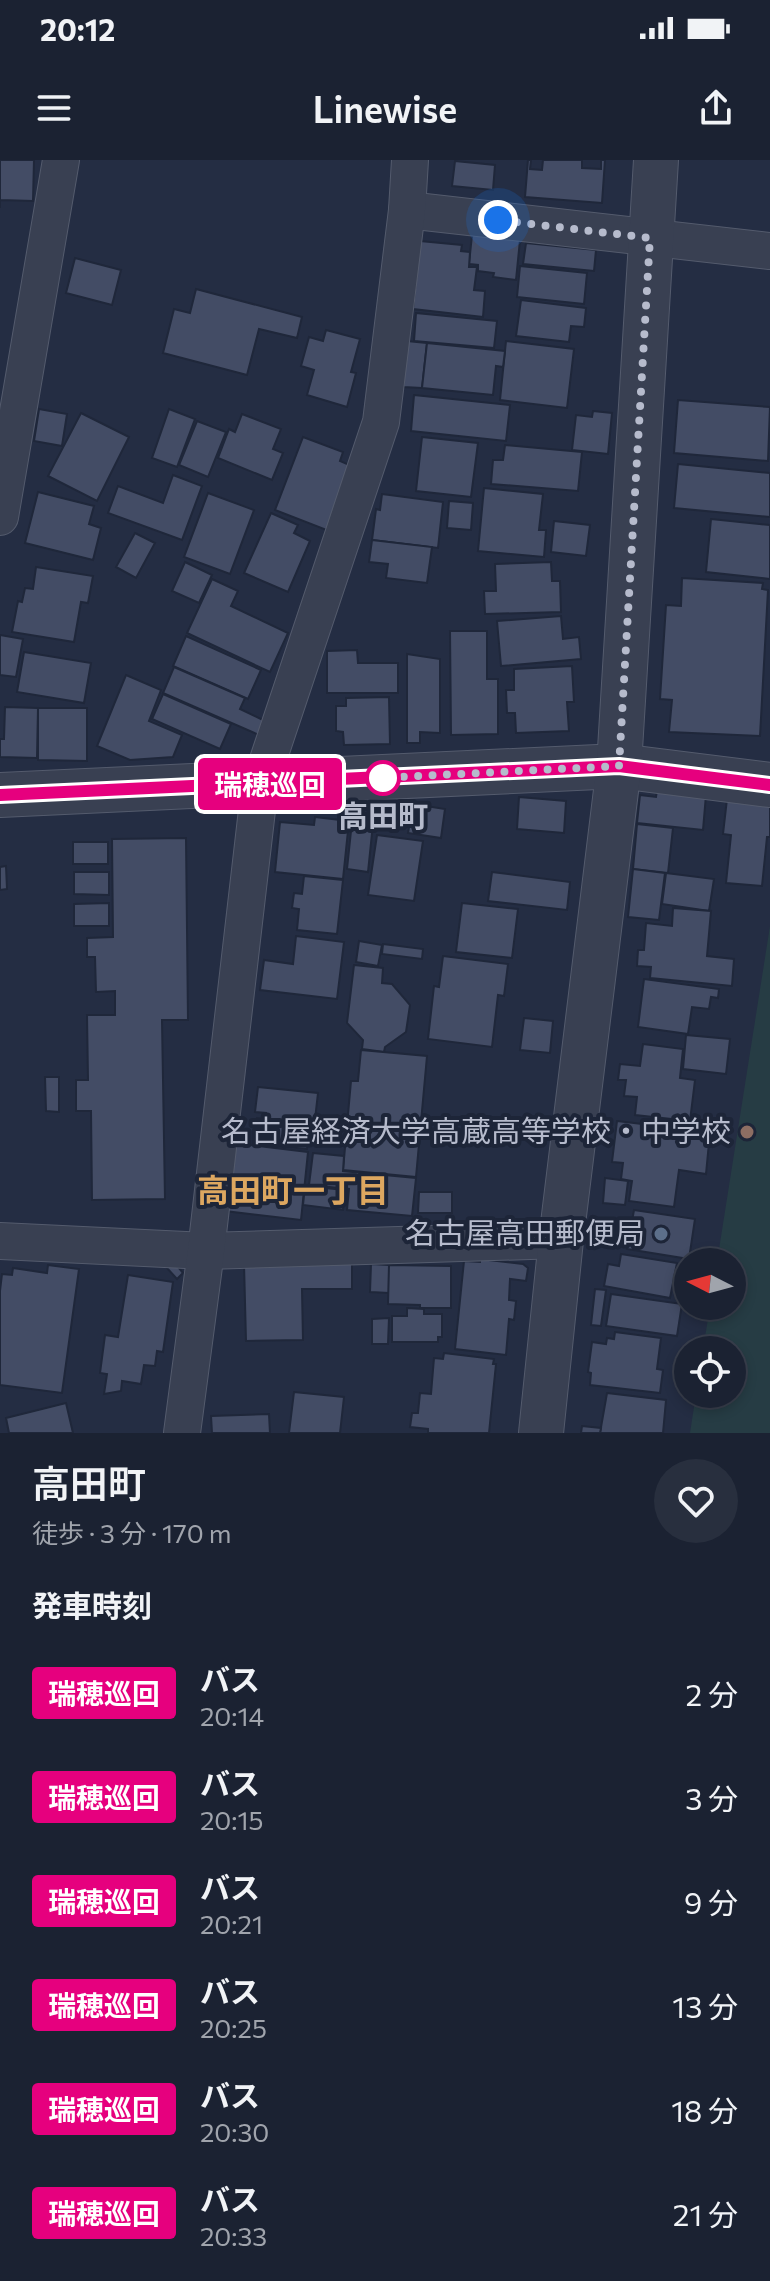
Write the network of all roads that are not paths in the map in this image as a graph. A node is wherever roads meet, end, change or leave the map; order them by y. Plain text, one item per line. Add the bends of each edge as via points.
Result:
1 (61, 160) edge
2 (410, 160) edge
3 (656, 160) edge
4 (407, 210) junction
5 (650, 238) junction
6 (770, 251) edge
7 (0, 517) edge
8 (619, 766) junction
9 (260, 784) junction
10 (770, 785) edge
11 (0, 795) edge
12 (561, 1240) junction
13 (0, 1241) edge
14 (206, 1251) junction
15 (182, 1433) edge
16 (541, 1433) edge

1 - 7 street
2 - 4 street
3 - 5 street
4 - 5 street
4 - 9 street via 381,422
5 - 6 street
5 - 8 street
8 - 9 street
8 - 10 street
8 - 12 street
9 - 11 street
9 - 14 street
12 - 14 street
12 - 16 street
13 - 14 street
14 - 15 street

